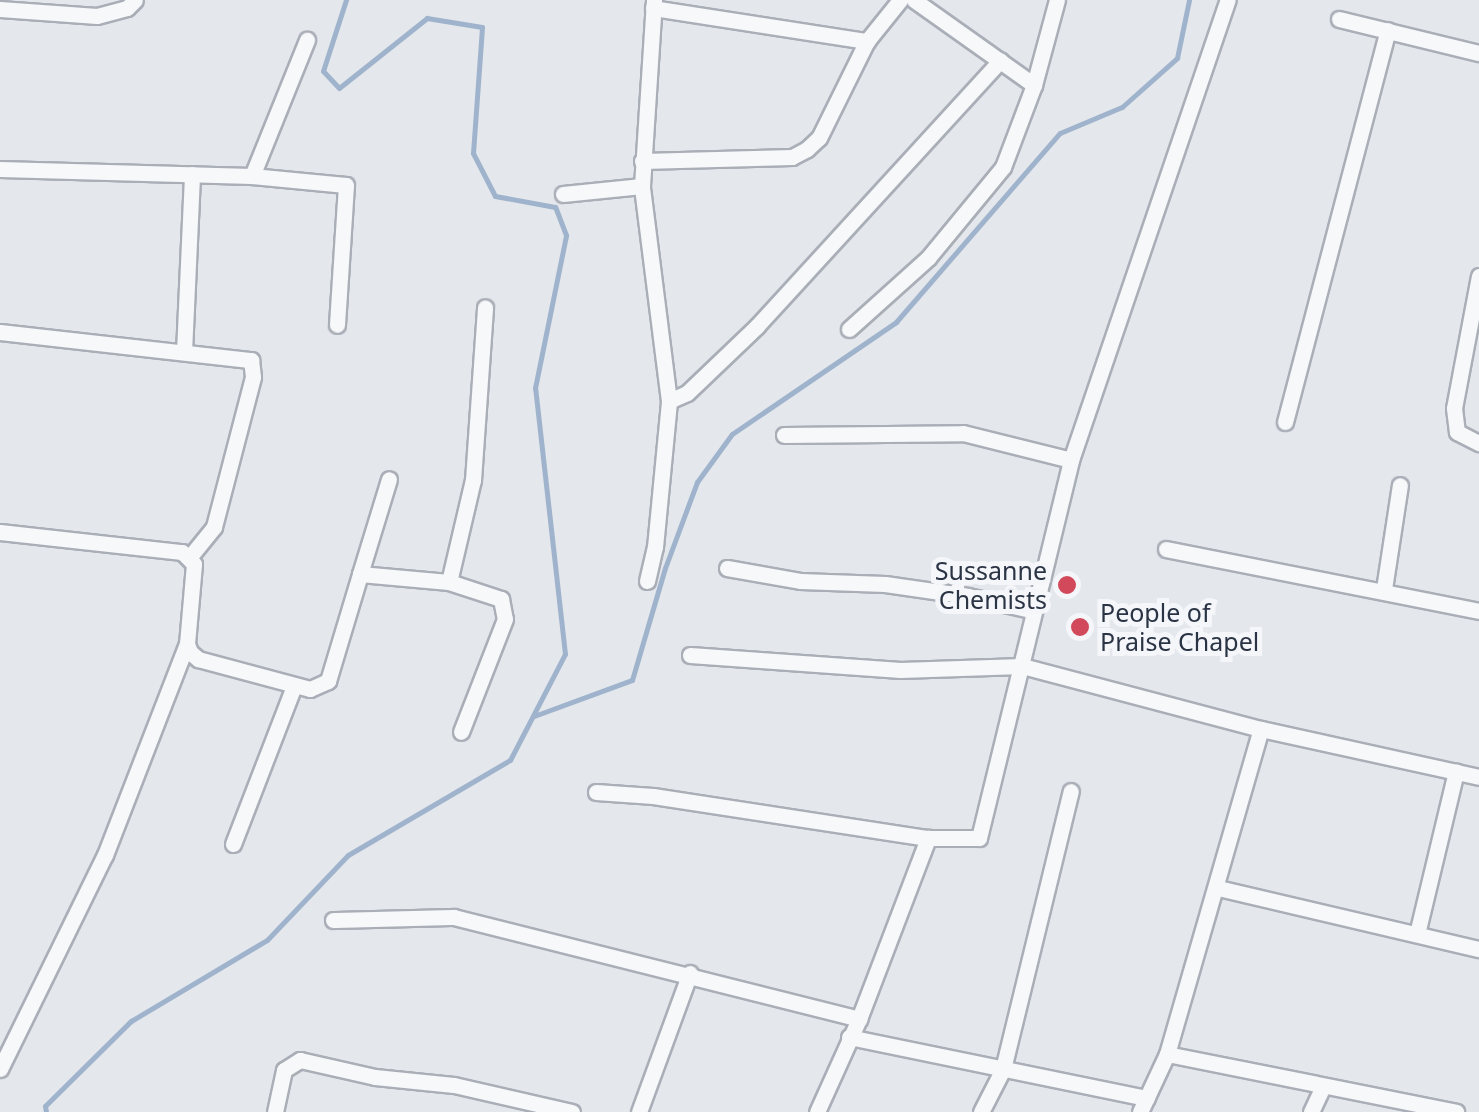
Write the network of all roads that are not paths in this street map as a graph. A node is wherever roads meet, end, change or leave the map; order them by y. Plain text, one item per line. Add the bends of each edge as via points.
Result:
1 (135, 0) edge
2 (900, 0) edge
3 (914, 0) edge
4 (1057, 0) edge
5 (1228, 0) edge
6 (654, 4) edge
7 (0, 9) edge
8 (1339, 19) dead end
9 (1388, 30) junction
10 (307, 40) dead end
11 (867, 42) junction
12 (1479, 52) edge
13 (1000, 61) junction
14 (1034, 85) junction
15 (642, 162) junction
16 (0, 168) edge
17 (192, 174) junction
18 (252, 176) junction
19 (642, 186) junction
20 (563, 194) dead end
21 (1479, 276) edge
22 (485, 307) dead end
23 (337, 325) dead end
24 (848, 329) dead end
25 (0, 332) edge
26 (184, 352) junction
27 (669, 401) junction
28 (1285, 422) dead end
29 (784, 435) dead end
30 (1479, 443) edge
31 (1071, 460) junction
32 (390, 479) dead end
33 (1400, 486) dead end
34 (0, 532) edge
35 (1166, 548) dead end
36 (190, 556) junction
37 (727, 568) dead end
38 (360, 574) junction
39 (646, 580) dead end
40 (449, 582) junction
41 (1384, 589) junction
42 (1031, 610) junction
43 (1479, 611) edge
44 (187, 644) junction
45 (690, 656) dead end
46 (1022, 666) junction
47 (294, 686) junction
48 (1261, 730) junction
49 (461, 732) dead end
50 (1456, 772) junction
51 (1479, 777) edge
52 (1071, 791) dead end
53 (596, 792) dead end
54 (928, 838) junction
55 (233, 844) dead end
56 (1218, 888) junction
57 (333, 920) dead end
58 (1416, 934) junction
59 (1479, 948) edge
60 (690, 973) junction
61 (860, 1019) junction
62 (849, 1037) junction
63 (1166, 1054) junction
64 (1003, 1068) junction
65 (0, 1069) edge
66 (1323, 1086) junction
67 (496, 1095) junction
68 (1144, 1105) edge
69 (275, 1112) edge
70 (491, 1112) edge
71 (572, 1112) edge
72 (639, 1112) edge
73 (817, 1112) edge
74 (980, 1112) edge
75 (1311, 1112) edge
76 (1456, 1112) edge

1 - 7 street via 98,16
2 - 11 street
3 - 13 street
4 - 14 street
5 - 31 street
6 - 11 street
6 - 15 street
8 - 9 street
9 - 12 street
9 - 28 street
10 - 18 street
11 - 15 street via 819,138 807,149 792,156
13 - 14 street
13 - 27 street via 756,326 687,393
14 - 24 street via 1003,167 928,258
15 - 19 street
16 - 17 street
17 - 18 street
17 - 26 street
18 - 23 street via 346,185
19 - 20 street
19 - 27 street
21 - 30 street via 1454,408 1458,432
22 - 40 street via 473,480
25 - 26 street
26 - 36 street via 251,360 253,377 214,527
27 - 39 street
29 - 31 street via 963,433
31 - 42 street
32 - 38 street
33 - 41 street
34 - 36 street
35 - 41 street
36 - 44 street
37 - 42 street via 885,584
38 - 40 street
38 - 47 street via 328,681 310,690
40 - 49 street via 501,598 507,611
41 - 43 street
42 - 46 street
44 - 47 street via 198,659
44 - 65 street via 106,854
45 - 46 street via 900,670
46 - 48 street
46 - 54 street via 979,838
47 - 55 street
48 - 50 street
48 - 56 street
50 - 51 street
50 - 58 street
52 - 64 street
53 - 54 street
54 - 61 street
56 - 58 street
56 - 63 street
57 - 60 street via 454,917
58 - 59 street
60 - 61 street
60 - 72 street
61 - 62 street
62 - 64 street
62 - 73 street
63 - 66 street
63 - 68 street
64 - 68 street
64 - 74 street
66 - 75 street
66 - 76 street
67 - 69 street via 300,1060 284,1070
67 - 70 street
67 - 71 street

